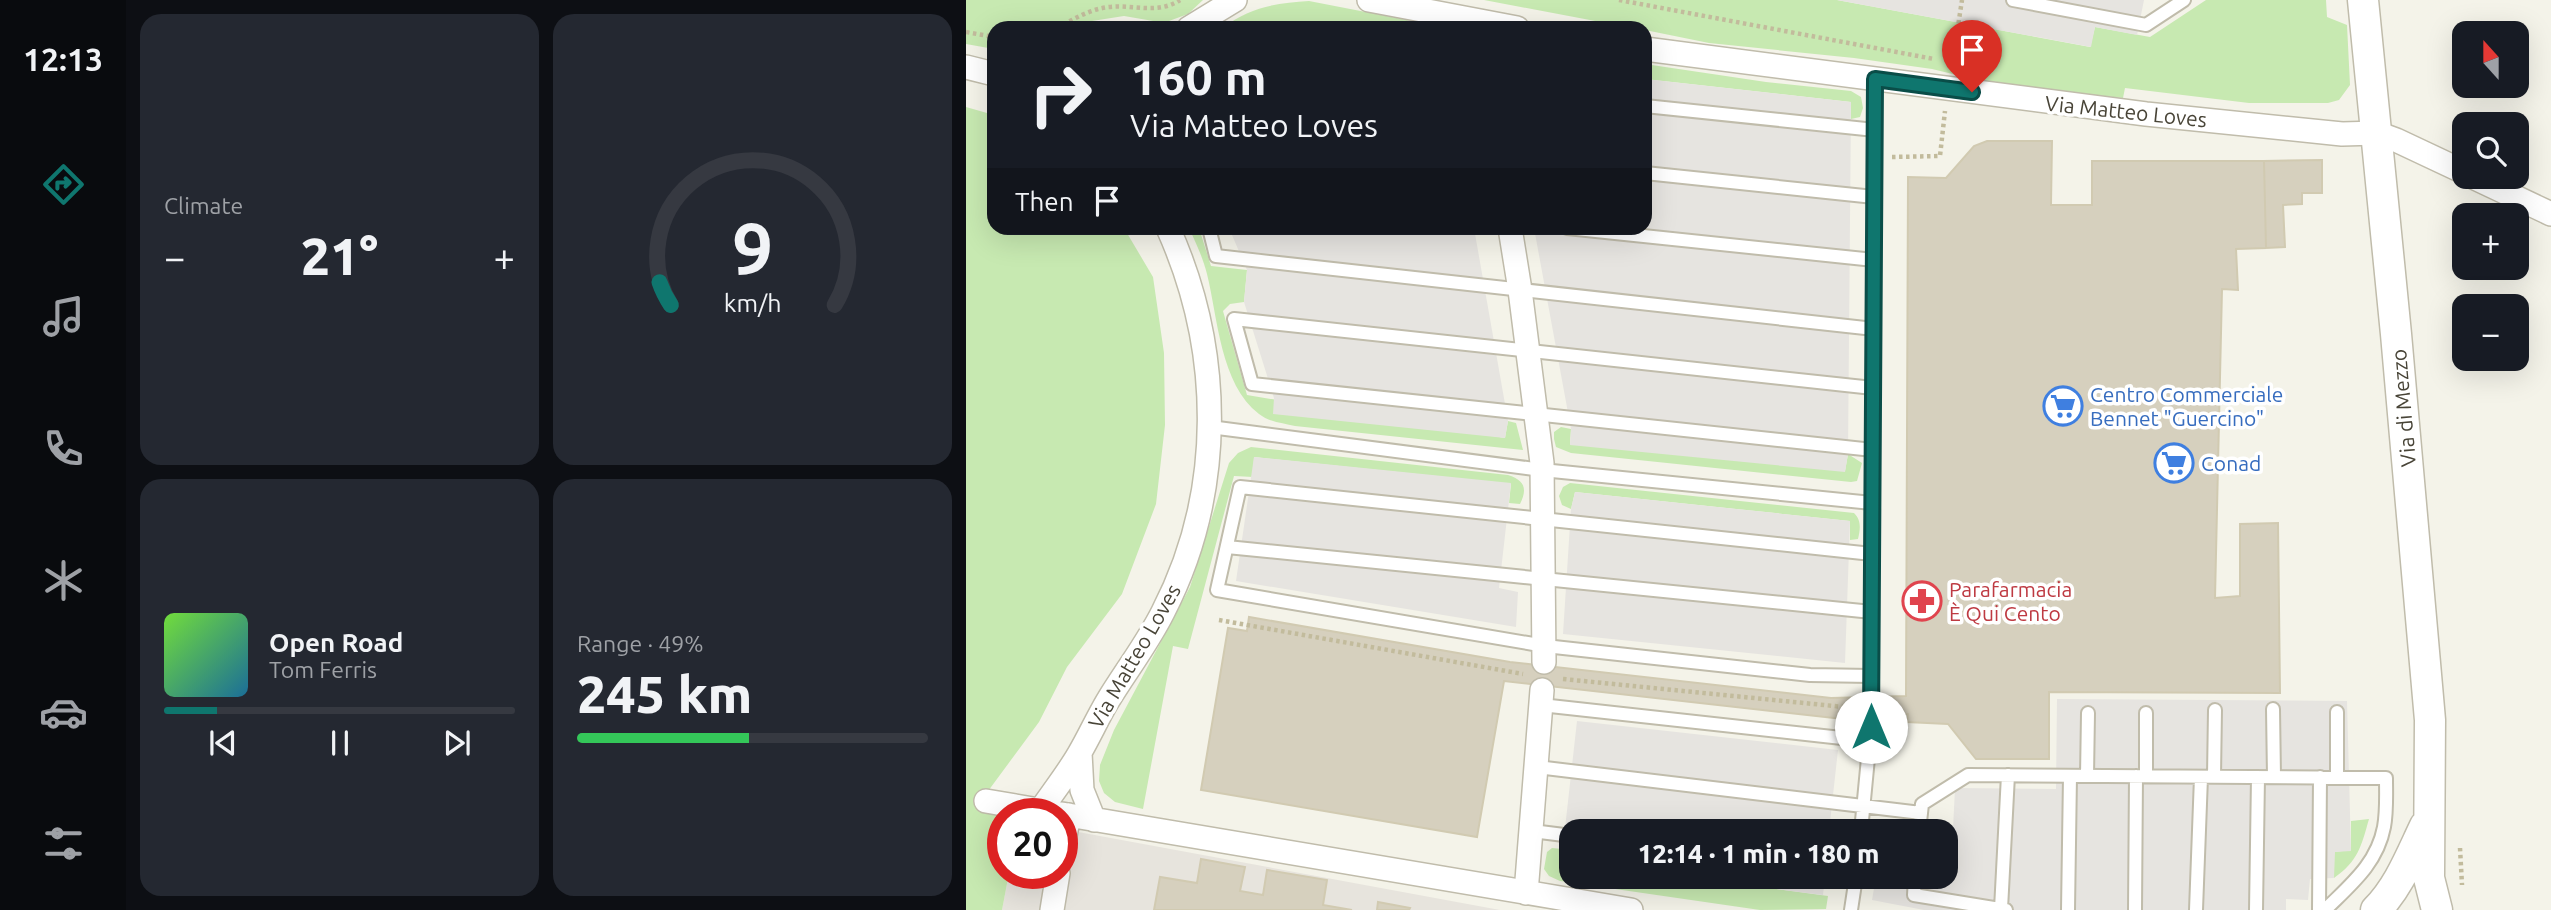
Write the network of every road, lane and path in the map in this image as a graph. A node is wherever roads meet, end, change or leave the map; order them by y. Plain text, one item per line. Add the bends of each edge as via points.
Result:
1 (1180, 0) edge
2 (1235, 0) edge
3 (1369, 0) edge
4 (1619, 0) edge
5 (1962, 0) edge
6 (2013, 0) edge
7 (2184, 0) edge
8 (2363, 0) edge
9 (1422, 5) edge
10 (1070, 21) edge
11 (1210, 21) edge
12 (1457, 21) edge
13 (966, 32) edge
14 (987, 36) edge
15 (1652, 50) edge
16 (1939, 60) dead end
17 (1952, 62) junction
18 (1965, 65) dead end
19 (1875, 79) junction
20 (1947, 89) junction
21 (1652, 107) edge
22 (1875, 130) junction
23 (2377, 133) junction
24 (1875, 158) junction
25 (2452, 166) edge
26 (1652, 174) edge
27 (2498, 189) edge
28 (1874, 197) junction
29 (2551, 214) edge
30 (1171, 235) edge
31 (1211, 235) edge
32 (1511, 235) edge
33 (1634, 235) edge
34 (1874, 260) junction
35 (1520, 290) junction
36 (1874, 329) junction
37 (1528, 351) junction
38 (1873, 388) junction
39 (1536, 415) junction
40 (1210, 427) junction
41 (1873, 450) junction
42 (1542, 470) junction
43 (1872, 503) junction
44 (1543, 519) junction
45 (1227, 547) junction
46 (1872, 554) junction
47 (1544, 578) junction
48 (1872, 612) junction
49 (1219, 620) dead end
50 (1545, 654) junction
51 (1522, 674) dead end
52 (1871, 676) junction
53 (1564, 679) dead end
54 (1541, 698) joint
55 (1841, 708) dead end
56 (2273, 709) dead end
57 (2215, 710) dead end
58 (2337, 712) dead end
59 (2088, 713) dead end
60 (2146, 713) dead end
61 (1869, 741) junction
62 (1080, 753) junction
63 (1536, 766) junction
64 (2008, 775) junction
65 (2070, 776) junction
66 (2087, 776) junction
67 (2141, 776) junction
68 (2207, 777) junction
69 (2258, 777) junction
70 (2274, 777) junction
71 (2320, 777) junction
72 (2337, 778) junction
73 (1063, 798) edge
74 (1863, 806) junction
75 (1921, 813) junction
76 (2429, 816) junction
77 (1078, 817) edge
78 (1862, 819) edge
79 (1920, 819) edge
80 (1094, 820) junction
81 (1532, 831) junction
82 (1559, 834) edge
83 (1055, 889) edge
84 (1854, 889) edge
85 (1914, 889) edge
86 (1526, 893) junction
87 (1052, 910) edge
88 (1631, 910) edge
89 (1851, 910) edge
90 (2003, 910) edge
91 (2068, 910) edge
92 (2135, 910) edge
93 (2196, 910) edge
94 (2256, 910) edge
95 (2319, 910) edge
96 (2325, 910) edge
97 (2376, 910) edge
98 (2437, 910) edge

1 - 10 path via 1153,10 1106,7
2 - 11 street
3 - 9 street
4 - 16 path
5 - 17 path
6 - 7 lane via 2146,25
8 - 23 street, Via di Mezzo
9 - 12 street
13 - 14 path
15 - 19 street, Via Matteo Loves
17 - 18 path
17 - 20 path
19 - 20 street, Via Matteo Loves
19 - 22 lane
20 - 23 street, Via Matteo Loves via 2172,117 2342,134
20 - 24 path via 1940,156
21 - 22 lane
22 - 24 lane
23 - 25 street
23 - 76 street, Via di Mezzo via 2430,720
24 - 28 lane
26 - 28 lane
27 - 29 street
28 - 34 lane
30 - 40 street, Via Matteo Loves via 1200,324
31 - 35 lane via 1216,256
32 - 35 street
33 - 34 lane
34 - 36 lane
35 - 36 lane
35 - 37 street
36 - 38 lane
37 - 38 lane
37 - 39 street
37 - 39 lane via 1234,318 1252,384
38 - 41 lane
39 - 41 lane
39 - 42 street
40 - 42 lane
40 - 62 street, Via Matteo Loves via 1201,505 1186,560 1163,613
41 - 43 lane
42 - 43 lane
42 - 44 street
43 - 46 lane
44 - 45 lane via 1240,487
44 - 46 lane
44 - 47 street
45 - 47 lane
45 - 50 lane via 1217,590
46 - 48 lane
47 - 48 lane
47 - 50 street
48 - 52 lane
49 - 51 path
50 - 52 lane
52 - 61 lane
53 - 55 path
54 - 61 lane
54 - 63 street
56 - 70 lane
57 - 68 lane
58 - 72 lane
59 - 66 lane
60 - 67 lane
61 - 74 lane
62 - 73 street, Via Matteo Loves
62 - 80 street, Via Matteo Loves via 1082,790
63 - 74 lane
63 - 81 street
64 - 65 lane
64 - 75 lane via 1968,775 1922,804
64 - 90 lane
65 - 66 lane
65 - 91 lane
66 - 67 lane
67 - 68 lane
67 - 92 lane
68 - 69 lane
68 - 93 lane
69 - 70 lane
69 - 94 lane
70 - 71 lane
71 - 72 lane
71 - 95 lane
72 - 96 lane via 2386,778 2384,826 2377,852
74 - 75 lane
74 - 78 lane
75 - 79 lane
76 - 97 street, Via di Mezzo via 2405,869
76 - 98 street, Via di Mezzo via 2429,878
77 - 80 street
80 - 86 street
81 - 82 lane
81 - 86 street
83 - 87 street
84 - 89 lane
85 - 90 lane via 1914,895
86 - 88 street

